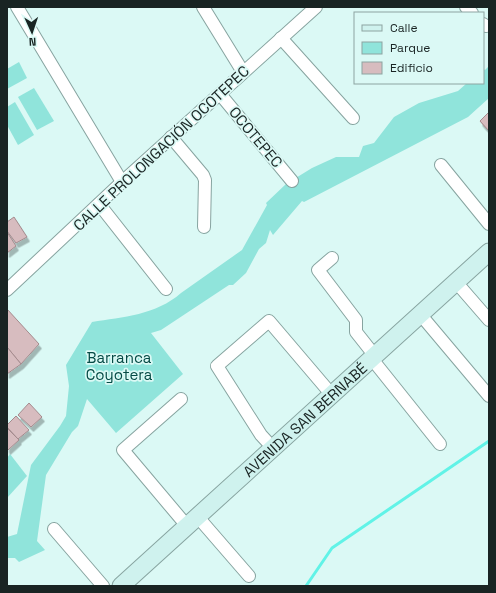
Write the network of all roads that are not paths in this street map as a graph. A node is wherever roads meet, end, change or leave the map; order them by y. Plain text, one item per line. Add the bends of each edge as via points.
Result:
1 (16, 7) edge
2 (203, 7) edge
3 (316, 7) edge
4 (280, 38) junction
5 (243, 72) junction
6 (220, 94) junction
7 (353, 118) dead end
8 (172, 137) junction
9 (441, 165) dead end
10 (292, 181) dead end
11 (122, 182) junction
12 (99, 204) junction
13 (489, 224) edge
14 (204, 227) dead end
15 (489, 252) edge
16 (332, 258) dead end
17 (456, 282) junction
18 (7, 290) edge
19 (166, 290) dead end
20 (420, 314) junction
21 (489, 320) edge
22 (374, 357) junction
23 (332, 395) junction
24 (489, 396) edge
25 (181, 398) dead end
26 (440, 444) dead end
27 (273, 448) junction
28 (192, 521) junction
29 (54, 529) dead end
30 (249, 576) dead end
31 (103, 586) edge
32 (120, 586) edge

1 - 11 street
2 - 5 street
3 - 4 street, CALLE PROLONGACIÓN OCOTEPEC
4 - 5 street, CALLE PROLONGACIÓN OCOTEPEC
4 - 7 street
5 - 6 street, CALLE PROLONGACIÓN OCOTEPEC
6 - 8 street, CALLE PROLONGACIÓN OCOTEPEC
6 - 10 street, OCOTEPEC
8 - 11 street, CALLE PROLONGACIÓN OCOTEPEC
8 - 14 street via 205,180
9 - 13 street
11 - 12 street, CALLE PROLONGACIÓN OCOTEPEC
12 - 18 street, CALLE PROLONGACIÓN OCOTEPEC
12 - 19 street
15 - 17 main road, AVENIDA SAN BERNABÉ
16 - 22 street via 318,270 356,320 356,332
17 - 20 main road, AVENIDA SAN BERNABÉ
17 - 21 street
20 - 22 main road, AVENIDA SAN BERNABÉ
20 - 24 street
22 - 23 main road, AVENIDA SAN BERNABÉ
22 - 26 street
23 - 27 main road, AVENIDA SAN BERNABÉ
23 - 27 street via 269,322 217,366 261,435
25 - 28 street via 123,450
27 - 28 main road, AVENIDA SAN BERNABÉ
28 - 30 street
28 - 32 main road, AVENIDA SAN BERNABÉ
29 - 31 street

